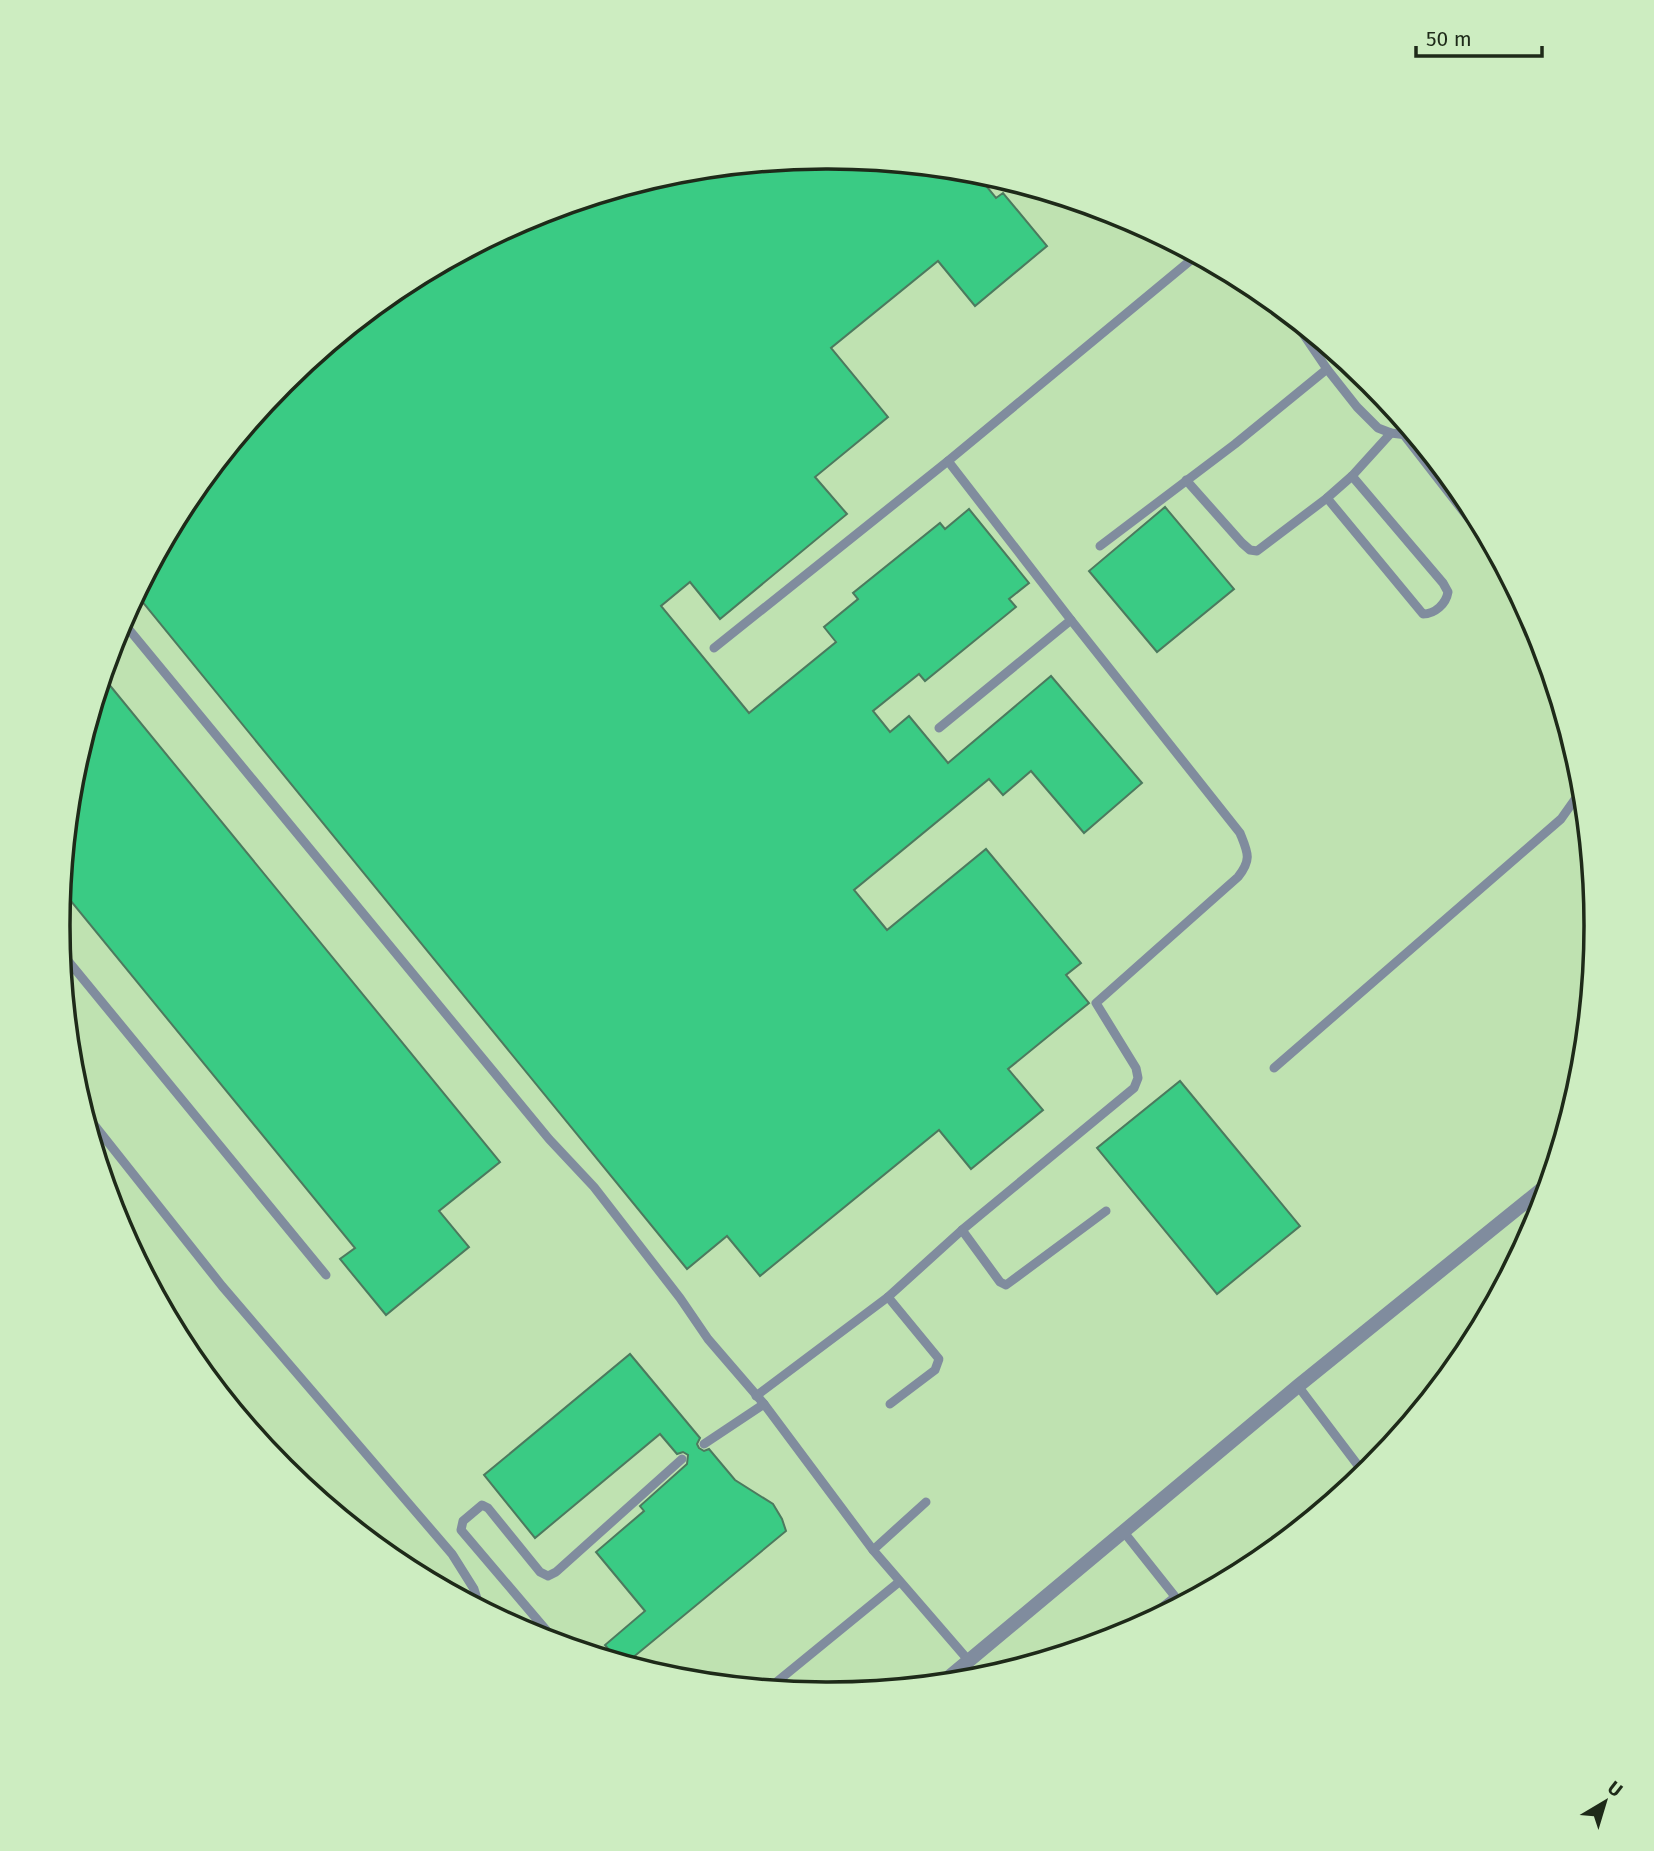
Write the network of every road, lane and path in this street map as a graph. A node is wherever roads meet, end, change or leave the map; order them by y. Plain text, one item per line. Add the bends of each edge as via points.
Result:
1 (1189, 261) edge
2 (1308, 342) edge
3 (1327, 369) junction
4 (1391, 433) junction
5 (1404, 435) edge
6 (1415, 449) edge
7 (948, 461) junction
8 (1434, 474) edge
9 (1352, 476) junction
10 (1186, 480) junction
11 (1327, 498) junction
12 (1100, 546) dead end
13 (1071, 620) junction
14 (130, 631) edge
15 (714, 648) dead end
16 (939, 728) dead end
17 (1573, 802) edge
18 (72, 965) edge
19 (1274, 1068) dead end
20 (99, 1131) edge
21 (1533, 1197) edge
22 (1106, 1211) dead end
23 (962, 1230) junction
24 (326, 1275) dead end
25 (888, 1297) junction
26 (1298, 1387) junction
27 (756, 1396) junction
28 (764, 1404) junction
29 (890, 1404) dead end
30 (705, 1444) dead end
31 (682, 1459) dead end
32 (1358, 1465) edge
33 (926, 1502) dead end
34 (1123, 1531) junction
35 (873, 1550) junction
36 (899, 1582) junction
37 (476, 1596) edge
38 (1175, 1597) edge
39 (544, 1628) edge
40 (970, 1661) junction
41 (958, 1671) edge
42 (778, 1681) edge

1 - 7 lane
2 - 3 lane
3 - 4 lane via 1378,428
3 - 10 lane
4 - 5 lane
4 - 9 lane
6 - 8 lane
7 - 13 lane
7 - 15 lane
9 - 11 lane
9 - 11 lane via 1443,583 1448,592 1441,606 1423,614
10 - 11 lane via 1250,550 1257,551
10 - 12 lane
13 - 16 lane
13 - 23 lane via 1240,833 1249,854 1238,877 1096,1003 1136,1068 1134,1088
14 - 27 lane via 549,1139 594,1187
17 - 19 lane via 1561,819
18 - 24 lane
20 - 37 lane via 222,1286 452,1554
21 - 26 street
22 - 23 lane via 1006,1285
23 - 25 lane
25 - 27 lane
25 - 29 lane via 939,1359 934,1370
26 - 32 lane
26 - 34 street
27 - 28 lane
28 - 30 lane
28 - 35 lane
31 - 39 lane via 548,1576 488,1508 482,1505 463,1521 461,1530
33 - 35 lane
34 - 38 lane
34 - 40 street
35 - 36 lane
36 - 40 lane
36 - 42 lane
40 - 41 street

